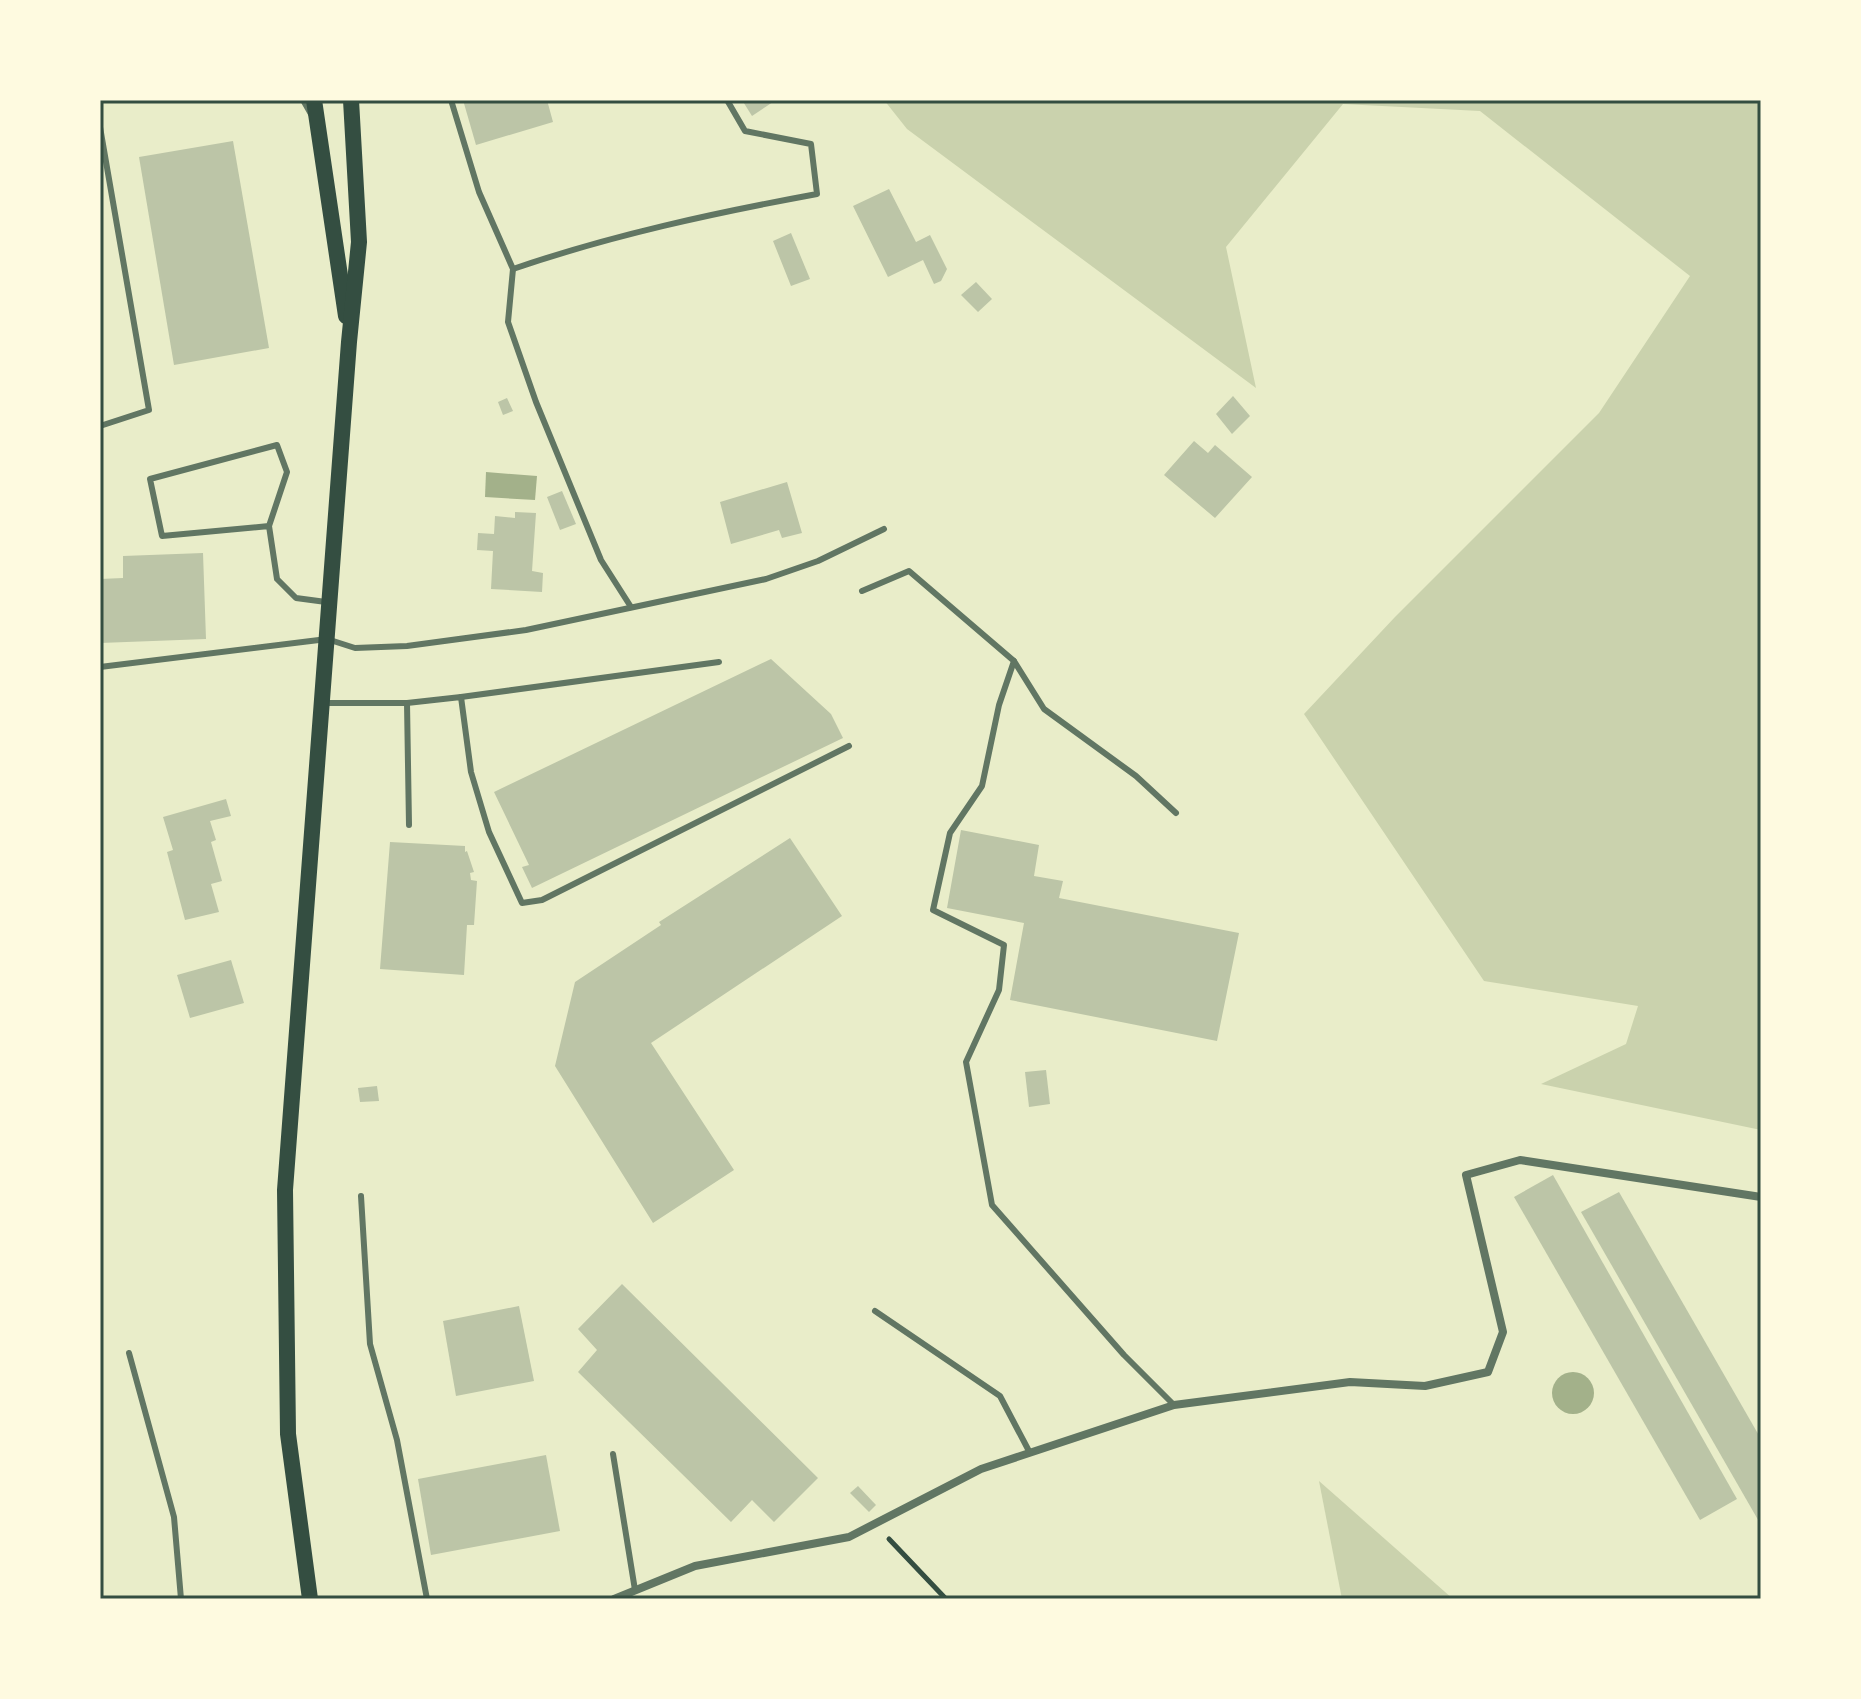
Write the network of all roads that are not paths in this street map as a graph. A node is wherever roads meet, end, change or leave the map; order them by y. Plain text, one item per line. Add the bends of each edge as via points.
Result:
1 (303, 100) edge
2 (314, 100) edge
3 (351, 100) edge
4 (451, 100) edge
5 (727, 100) edge
6 (100, 127) edge
7 (321, 134) junction
8 (513, 269) junction
9 (349, 342) junction
10 (100, 426) edge
11 (269, 526) junction
12 (884, 529) dead end
13 (862, 591) dead end
14 (329, 603) junction
15 (631, 607) junction
16 (327, 639) junction
17 (1014, 661) junction
18 (719, 662) dead end
19 (100, 667) edge
20 (461, 697) junction
21 (322, 703) junction
22 (407, 703) junction
23 (849, 746) dead end
24 (1176, 813) dead end
25 (409, 825) dead end
26 (361, 1196) dead end
27 (1761, 1197) edge
28 (875, 1311) dead end
29 (129, 1353) dead end
30 (1174, 1405) junction
31 (1030, 1453) junction
32 (613, 1454) dead end
33 (635, 1590) junction
34 (181, 1599) edge
35 (310, 1599) edge
36 (427, 1599) edge
37 (614, 1599) edge

1 - 7 lane
2 - 7 main road
3 - 9 main road via 359,242
4 - 8 lane via 479,192
5 - 8 lane via 745,131 811,144 817,194 575,247
6 - 10 lane via 149,410
7 - 9 main road
8 - 15 lane via 508,322 601,560
9 - 14 main road
11 - 11 lane via 162,536 150,479 277,445 287,472
11 - 14 lane via 277,579 296,598
12 - 15 lane via 766,579
13 - 17 lane via 909,571
14 - 16 main road
15 - 16 lane via 526,630 407,646 355,648
16 - 19 lane
16 - 21 main road
17 - 24 lane via 1044,709 1136,776
17 - 30 lane via 982,786 950,833 933,910 1004,945 999,990 966,1062 992,1205
18 - 20 lane
20 - 22 lane
20 - 23 lane via 471,772 489,832 522,903 542,900
21 - 22 lane
21 - 35 main road via 285,1190 288,1434
22 - 25 lane
26 - 36 lane via 370,1344 397,1440
27 - 30 street via 1520,1160 1466,1175 1503,1332 1488,1372 1425,1386 1350,1382
28 - 31 lane via 1000,1396
29 - 34 lane via 174,1517
30 - 31 street
31 - 33 street via 981,1469 849,1537 695,1566
32 - 33 lane
33 - 37 street

